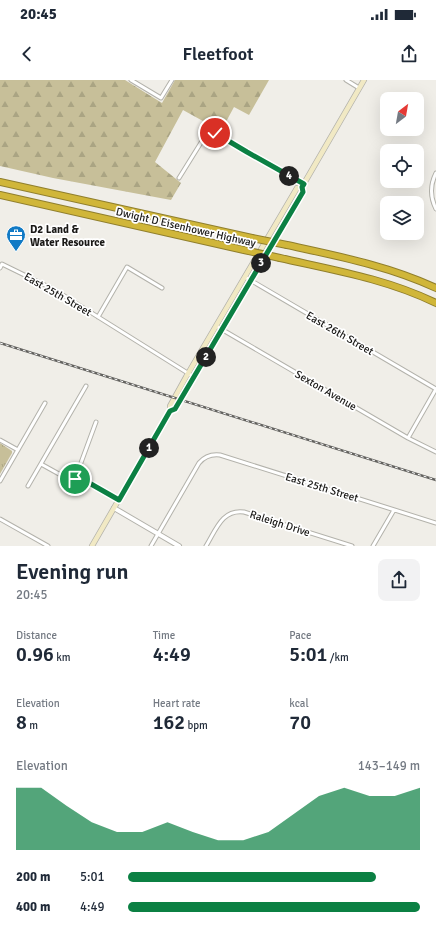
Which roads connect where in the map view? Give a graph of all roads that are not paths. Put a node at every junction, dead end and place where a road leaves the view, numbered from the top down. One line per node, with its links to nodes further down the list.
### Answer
1 (131, 80): 2 (street)
2 (172, 80)
3 (346, 80): 5 (street)
4 (364, 80): 5 (main road)
5 (359, 88): 9 (main road)
6 (436, 173): 11 (street)
7 (179, 178): 9 (street)
8 (0, 182): 16 (highway, Dwight D Eisenhower Highway, bridge)
9 (303, 185): 13 (main road); 14 (main road)
10 (0, 195): 17 (highway, Dwight D Eisenhower Highway, bridge)
11 (436, 209)
12 (0, 268): 18 (street, East 25th Street)
13 (245, 277): 14 (street, East 26th Street); 19 (main road)
14 (251, 280): 20 (main road); 24 (street, East 26th Street)
15 (162, 288): 18 (street)
16 (436, 288)
17 (436, 303)
18 (98, 317): 21 (street, East 25th Street)
19 (216, 326): 20 (street, Sexton Avenue); 21 (main road)
20 (222, 329): 22 (main road); 28 (street, Sexton Avenue)
21 (188, 373): 22 (street, East 25th Street); 26 (main road)
22 (194, 377): 26 (main road)
23 (86, 386): 32 (street)
24 (436, 389): 28 (street)
25 (46, 402): 30 (street)
26 (170, 411): 36 (main road)
27 (96, 422): 33 (street)
28 (408, 438): 31 (street, Sexton Avenue)
29 (0, 440): 30 (street)
30 (18, 450): 34 (street)
31 (436, 452)
32 (41, 464): 33 (street); 35 (street)
33 (75, 479): 36 (street)
34 (0, 481)
35 (28, 486)
36 (119, 500): 37 (main road)
37 (114, 508): 41 (street); 43 (main road)
38 (394, 510): 40 (street, East 25th Street); 41 (street, East 25th Street); 48 (street)
39 (0, 519): 42 (street)
40 (436, 523)
41 (158, 534): 44 (street); 45 (street)
42 (48, 546)
43 (92, 546)
44 (151, 546)
45 (179, 546)
46 (206, 546): 47 (street, Raleigh Drive)
47 (352, 546)
48 (373, 546)

